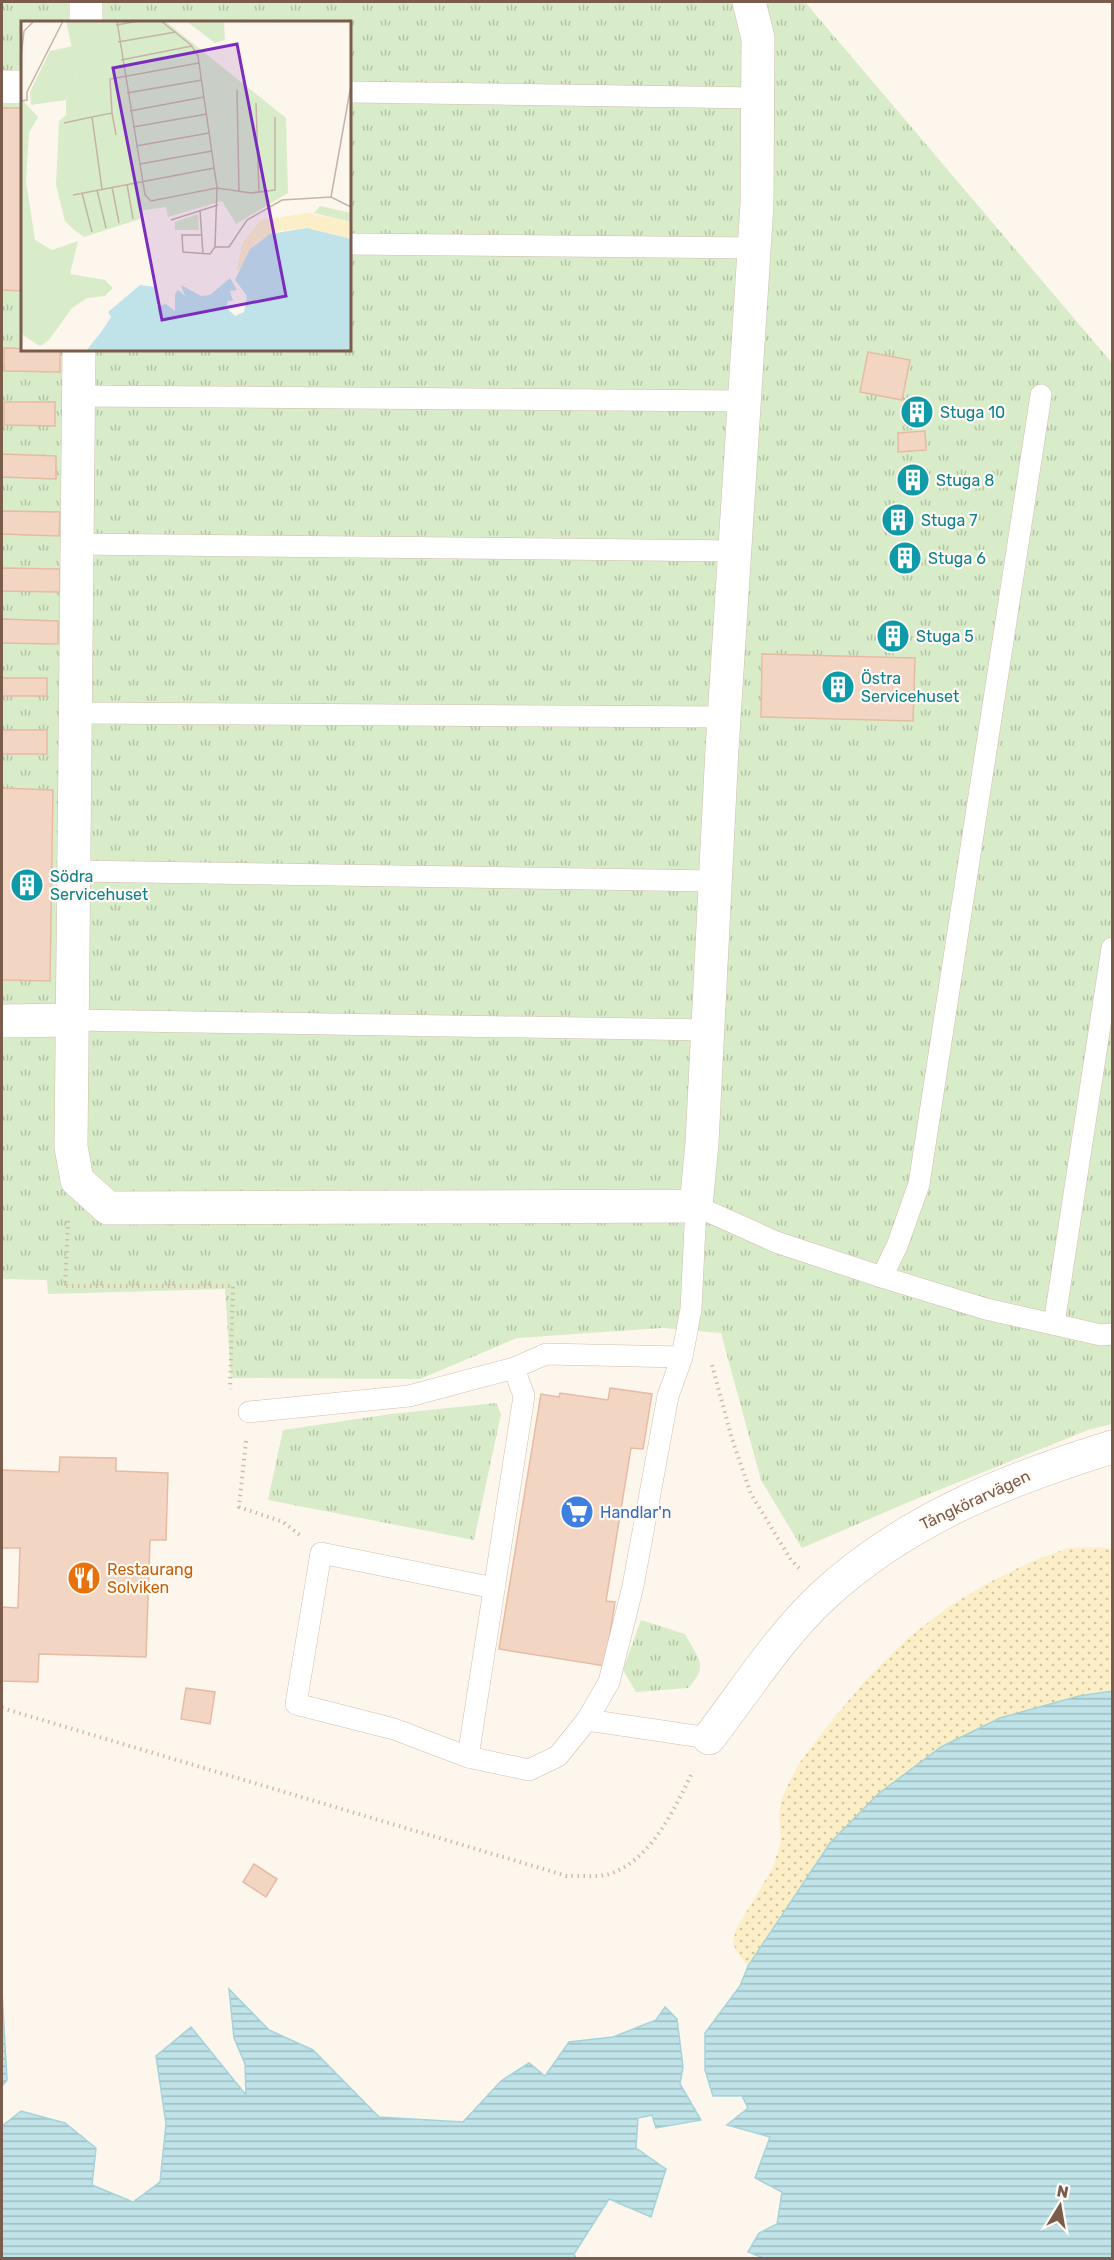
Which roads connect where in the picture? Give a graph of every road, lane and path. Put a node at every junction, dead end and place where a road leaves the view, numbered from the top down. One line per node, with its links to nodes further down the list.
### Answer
1 (86, 2): 3 (street)
2 (749, 2): 7 (street)
3 (86, 21)
4 (2, 87): 5 (street)
5 (21, 87)
6 (351, 92): 7 (lane)
7 (758, 98): 9 (street)
8 (351, 244): 9 (lane)
9 (754, 248): 13 (street)
10 (79, 351): 12 (street)
11 (1041, 394): 26 (lane)
12 (78, 396): 13 (lane); 14 (street)
13 (745, 401): 15 (street)
14 (76, 544): 15 (lane); 16 (street)
15 (735, 551): 17 (street)
16 (74, 713): 17 (lane); 18 (street)
17 (724, 717): 19 (street)
18 (73, 871): 19 (lane); 21 (street)
19 (716, 881): 23 (street)
20 (1113, 948): 27 (lane)
21 (72, 1020): 22 (street); 23 (lane); 24 (street)
22 (2, 1021)
23 (708, 1030): 24 (street)
24 (696, 1206): 26 (lane); 29 (lane)
25 (68, 1217): 31 (path)
26 (882, 1277): 27 (lane)
27 (1054, 1324): 28 (lane)
28 (1113, 1334)
29 (682, 1357): 30 (lane); 35 (path); 37 (lane)
30 (514, 1368): 31 (lane); 34 (lane)
31 (249, 1412): 33 (path)
32 (1113, 1447): 35 (street, Tångkörarvägen)
33 (321, 1553): 34 (lane); 39 (lane)
34 (494, 1588): 39 (lane)
35 (823, 1596): 38 (street, Tångkörarvägen)
36 (2, 1708): 38 (path)
37 (587, 1720): 38 (lane); 39 (lane)
38 (709, 1738)
39 (468, 1757)

